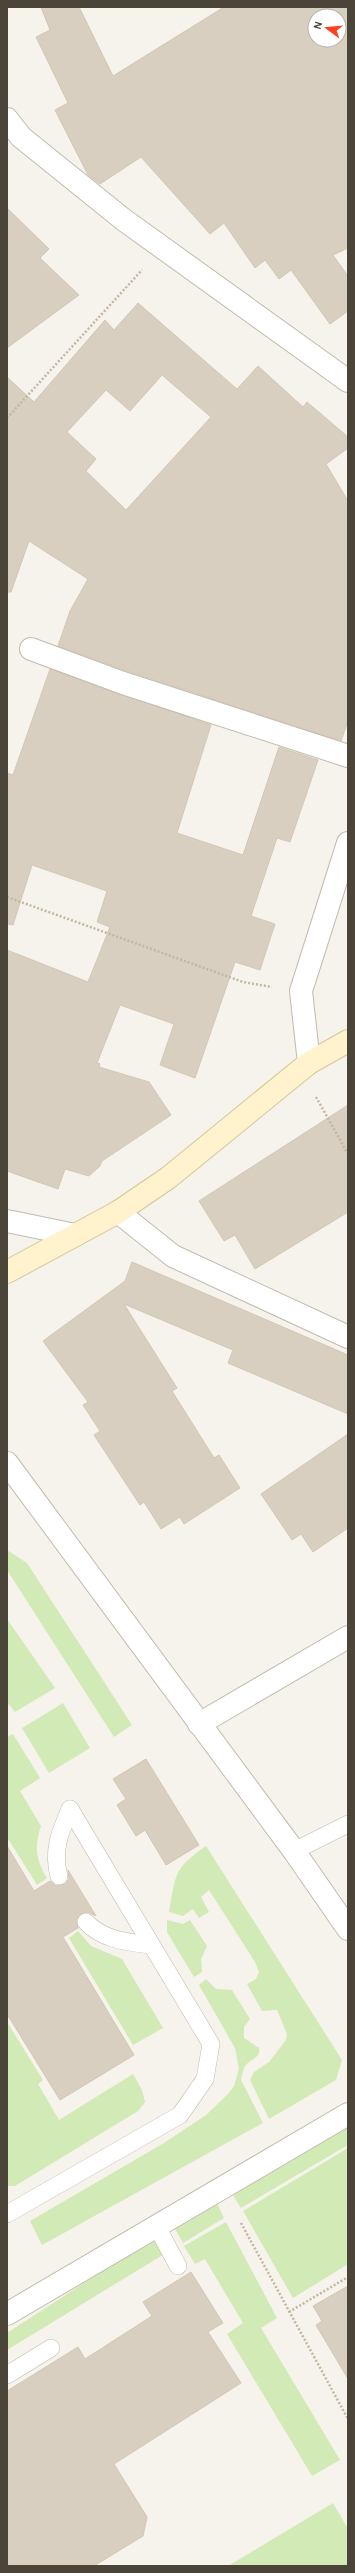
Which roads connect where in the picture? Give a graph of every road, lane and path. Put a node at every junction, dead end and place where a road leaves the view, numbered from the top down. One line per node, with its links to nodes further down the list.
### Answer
1 (7, 119): 2 (street)
2 (163, 248): 3 (street); 4 (path)
3 (348, 381)
4 (7, 418)
5 (31, 649): 6 (street)
6 (348, 756)
7 (348, 843): 9 (street)
8 (7, 897): 9 (path)
9 (300, 991): 11 (street)
10 (348, 1041): 11 (street)
11 (305, 1068): 12 (path); 13 (street)
12 (348, 1154)
13 (118, 1212): 15 (street); 17 (street)
14 (7, 1221): 15 (street)
15 (75, 1235): 16 (street)
16 (7, 1272)
17 (348, 1337)
18 (7, 1463): 20 (street)
19 (348, 1637): 20 (street)
20 (199, 1724): 22 (street)
21 (348, 1824): 22 (lane)
22 (294, 1851): 25 (street)
23 (59, 1876): 26 (lane)
24 (86, 1922): 26 (lane)
25 (348, 1929)
26 (150, 1945): 28 (lane)
27 (348, 2114): 30 (street)
28 (7, 2214)
29 (241, 2223): 34 (path)
30 (156, 2225): 31 (lane); 33 (street)
31 (178, 2266)
32 (348, 2277): 34 (path)
33 (8, 2309)
34 (290, 2312): 37 (path)
35 (51, 2348): 36 (lane)
36 (7, 2375)
37 (348, 2419)

